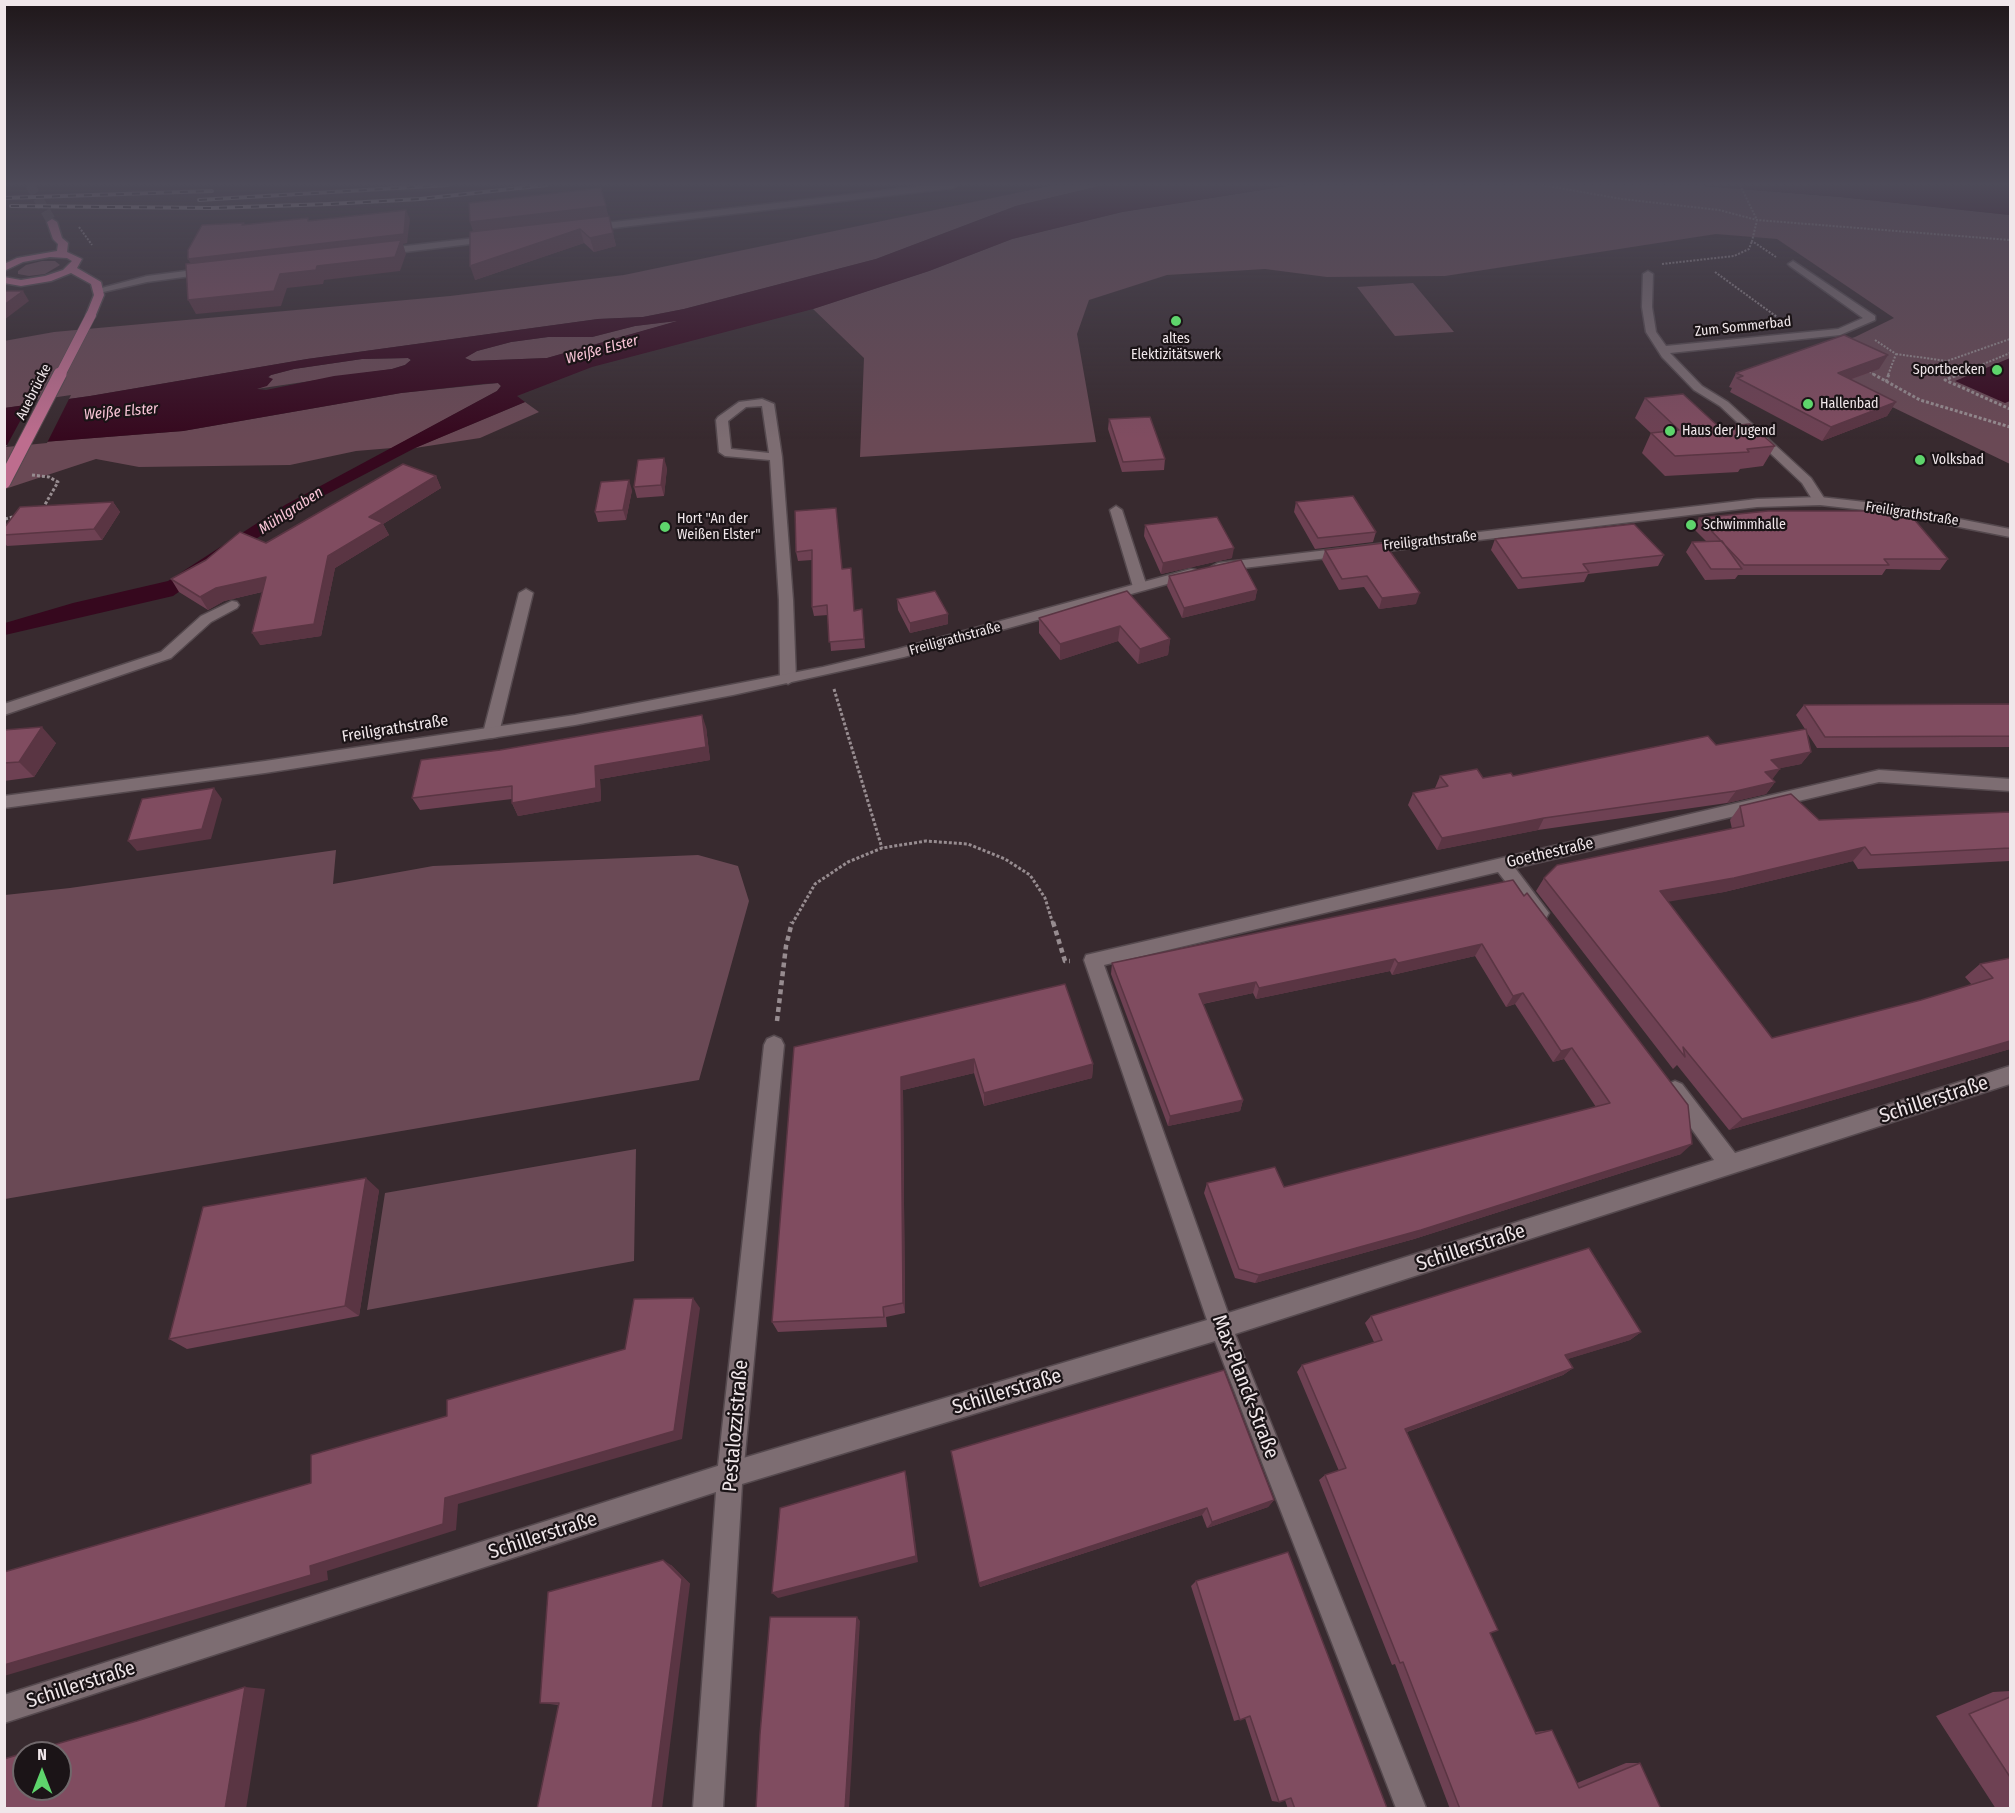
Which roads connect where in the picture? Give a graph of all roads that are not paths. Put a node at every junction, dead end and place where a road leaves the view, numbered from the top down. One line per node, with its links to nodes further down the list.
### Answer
1 (70, 270): 6 (main road)
2 (72, 270): 8 (main road)
3 (218, 270): 8 (street)
4 (1801, 270): 9 (street, Zum Sommerbad)
5 (1648, 274): 9 (street)
6 (47, 279): 7 (main road); 8 (main road)
7 (4, 280)
8 (99, 290): 11 (main road, Auebrücke, bridge)
9 (1664, 350): 12 (street)
10 (776, 457): 10 (street); 18 (street)
11 (4, 482)
12 (1820, 501): 14 (street, Freiligrathstraße); 15 (street, Freiligrathstraße)
13 (1116, 510): 15 (street)
14 (2010, 533)
15 (1140, 586): 18 (street, Freiligrathstraße)
16 (526, 593): 20 (street)
17 (232, 605): 19 (street)
18 (788, 679): 20 (street, Freiligrathstraße)
19 (4, 710)
20 (491, 733): 22 (street, Freiligrathstraße)
21 (2010, 785): 23 (street, Goethestraße)
22 (4, 802)
23 (1503, 864): 24 (street); 25 (street, Goethestraße)
24 (1553, 930)
25 (1093, 960): 30 (street, Max-Planck-Straße)
26 (774, 1045): 31 (street, Pestalozzistraße)
27 (1660, 1071): 29 (street)
28 (2010, 1075): 29 (street, Schillerstraße)
29 (1731, 1165): 30 (street, Schillerstraße)
30 (1221, 1327): 31 (street, Schillerstraße); 34 (street, Max-Planck-Straße)
31 (730, 1475): 32 (street, Schillerstraße); 33 (street, Pestalozzistraße)
32 (4, 1709)
33 (708, 1809)
34 (1411, 1809)

